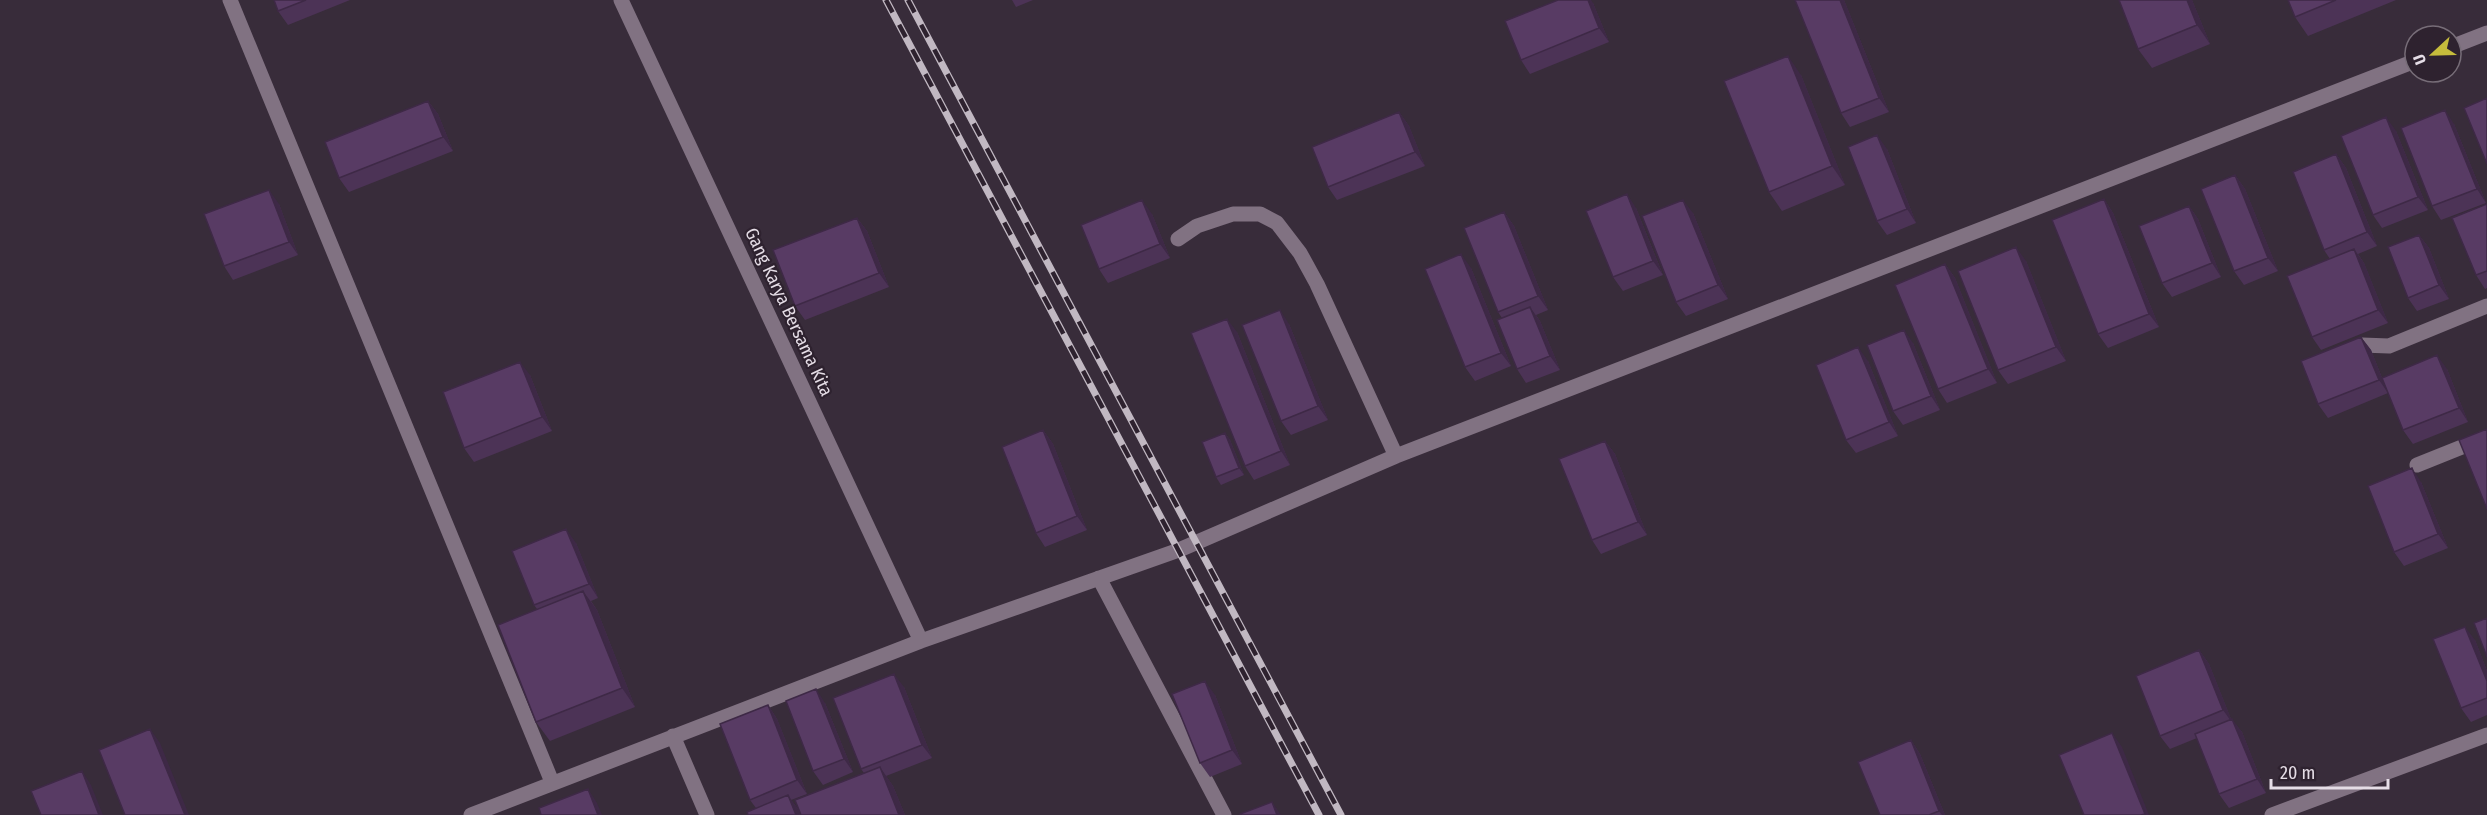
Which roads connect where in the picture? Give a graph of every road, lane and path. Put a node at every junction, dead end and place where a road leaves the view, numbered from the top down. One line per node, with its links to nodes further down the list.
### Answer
1 (230, 0): 16 (street)
2 (621, 0): 13 (street, Gang Karya Bersama Kita)
3 (2487, 33): 4 (street)
4 (2463, 42)
5 (2403, 66): 10 (street)
6 (1178, 239): 10 (street)
7 (2487, 306): 8 (street)
8 (2333, 358)
9 (2487, 437): 11 (street)
10 (1396, 456): 12 (street)
11 (2417, 465)
12 (1099, 578): 13 (street); 19 (street)
13 (921, 641): 15 (street)
14 (2487, 735): 20 (street)
15 (673, 736): 16 (street); 18 (street)
16 (552, 782): 17 (street)
17 (471, 815)
18 (707, 815)
19 (1224, 815)
20 (2272, 815)

